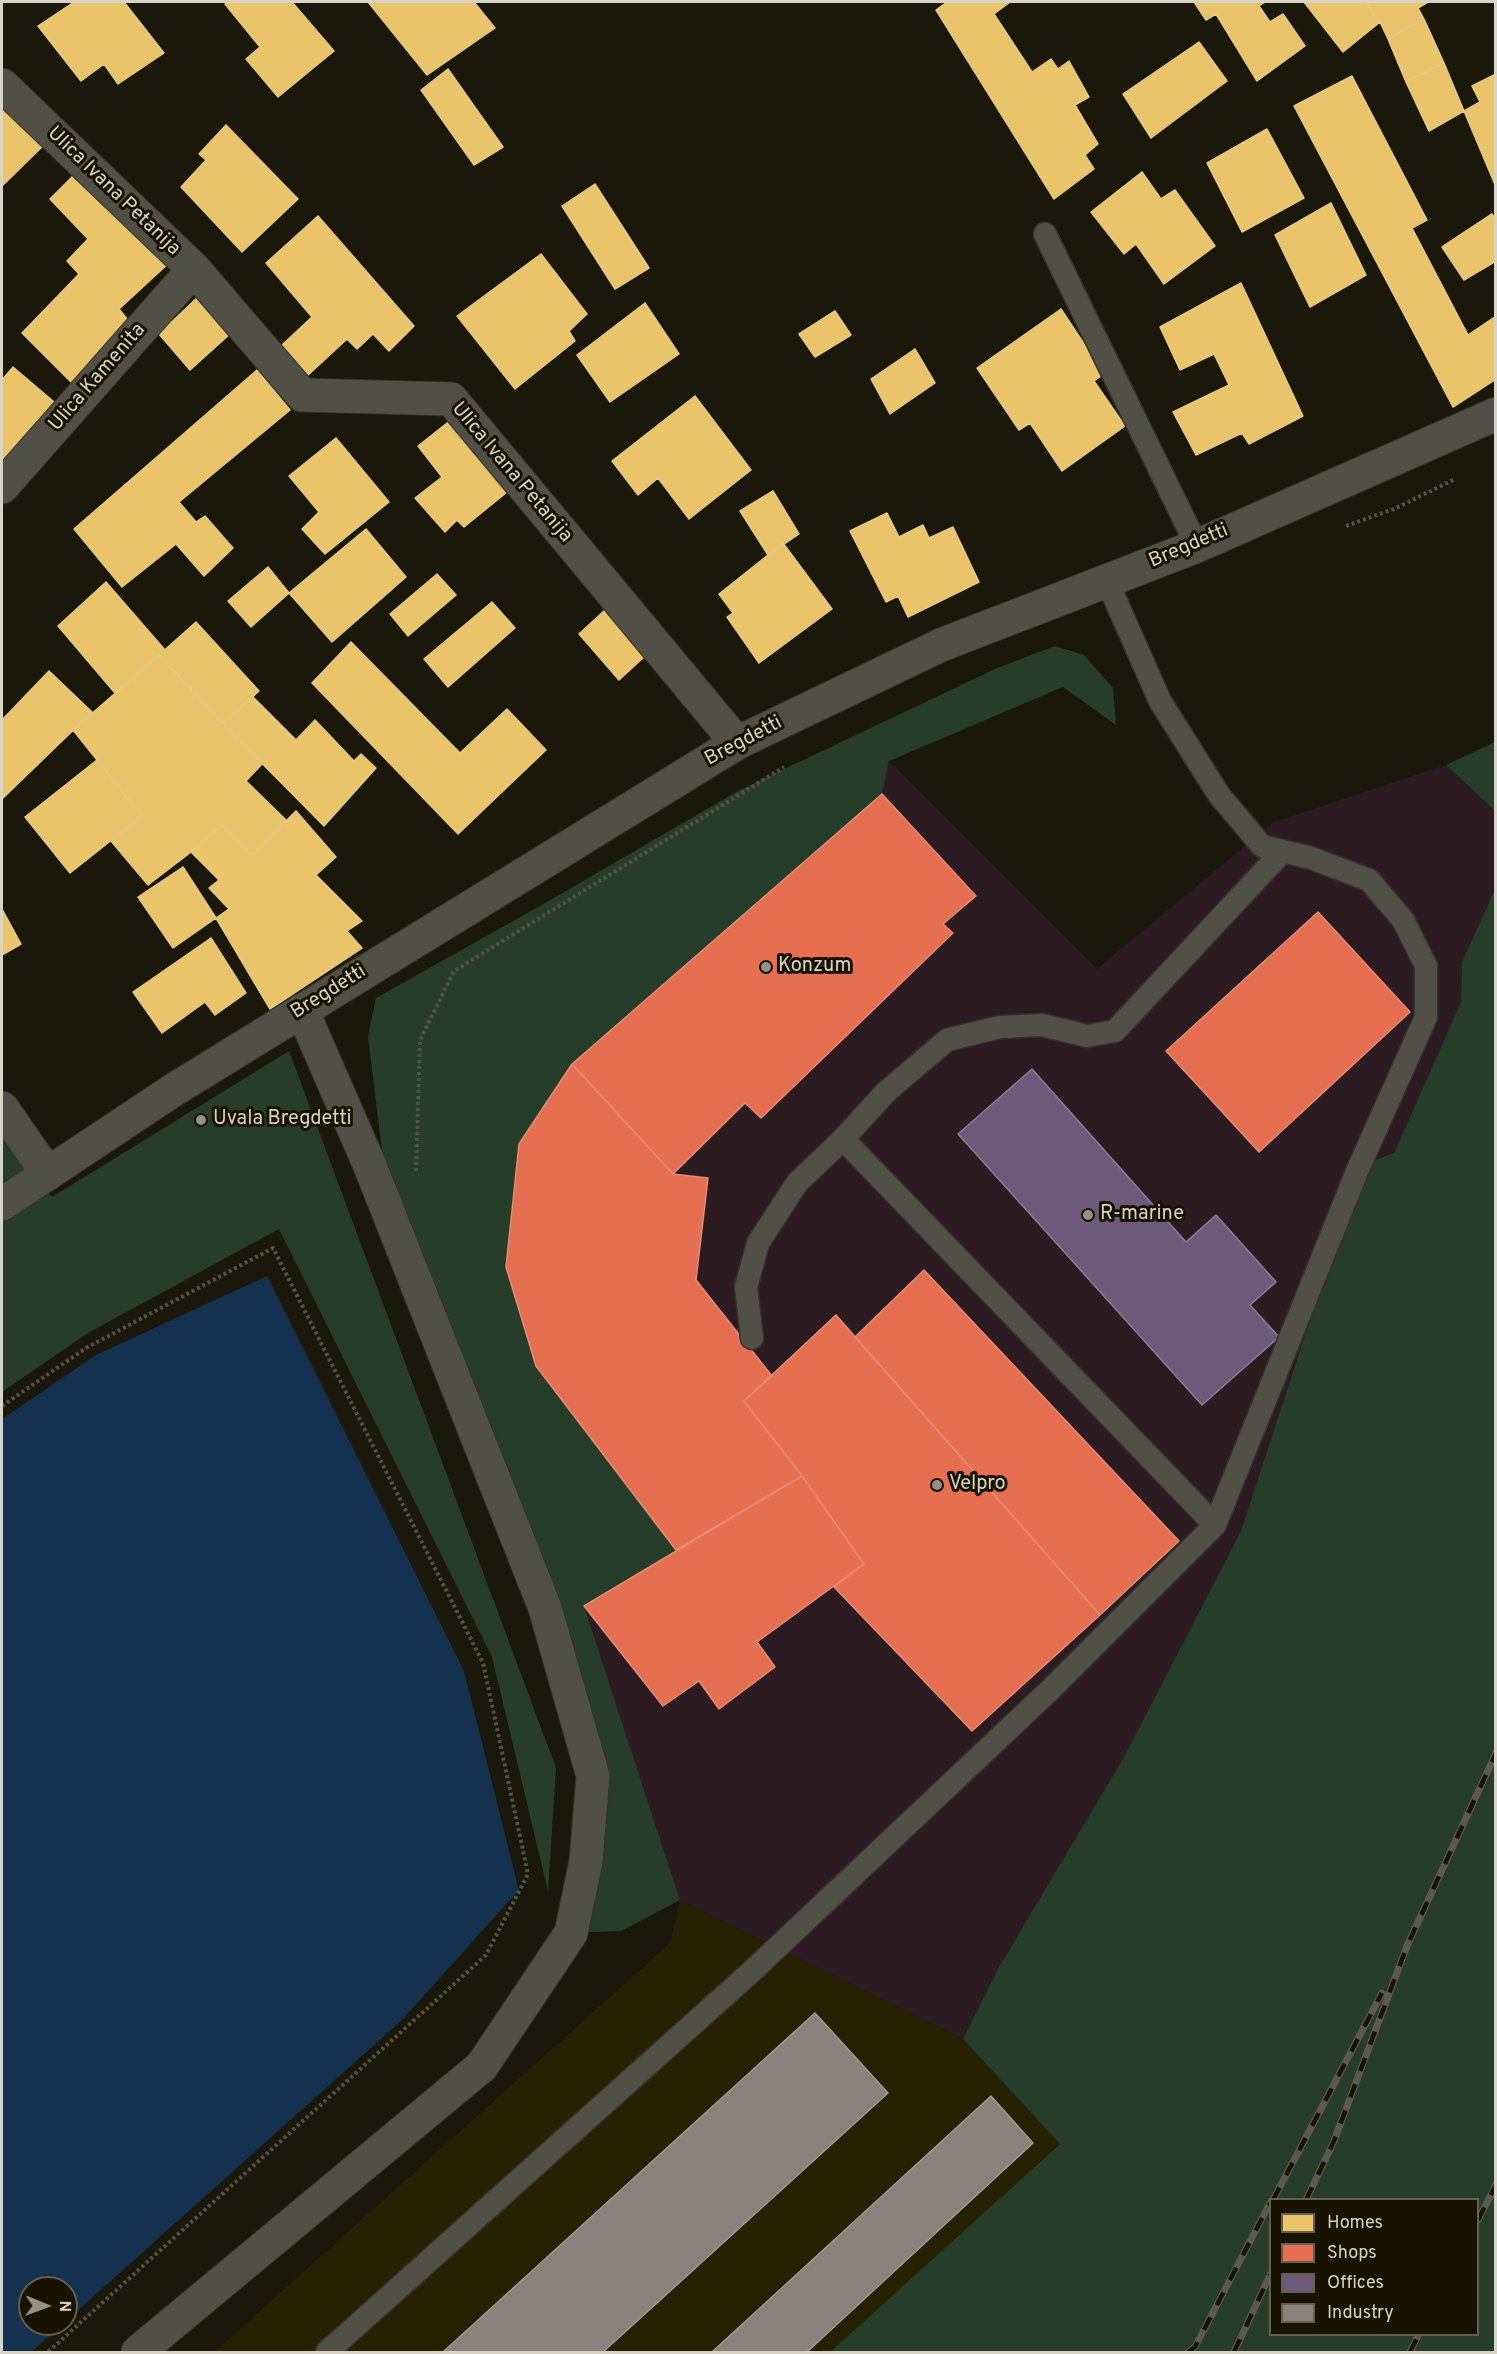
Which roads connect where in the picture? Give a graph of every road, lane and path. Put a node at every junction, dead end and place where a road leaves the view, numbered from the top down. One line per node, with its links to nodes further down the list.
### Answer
1 (2, 85): 3 (street, Ulica Ivana Petanija)
2 (1045, 234): 8 (lane)
3 (194, 269): 6 (street, Ulica Kamenita); 10 (street, Ulica Ivana Petanija)
4 (1496, 414): 8 (street, Bregdetti)
5 (1465, 473): 7 (path)
6 (2, 487)
7 (1340, 529)
8 (1197, 546): 9 (street, Bregdetti)
9 (1107, 581): 10 (street, Bregdetti); 12 (lane)
10 (737, 743): 13 (street, Bregdetti)
11 (790, 764): 17 (path)
12 (1283, 851): 15 (lane); 21 (lane)
13 (302, 1010): 16 (street, Bregdetti); 23 (street)
14 (2, 1108): 16 (street)
15 (843, 1139): 19 (lane); 21 (lane)
16 (47, 1173): 18 (street, Bregdetti)
17 (415, 1180)
18 (2, 1204)
19 (752, 1338)
20 (2, 1406): 22 (path)
21 (1215, 1525): 24 (lane)
22 (48, 2352)
23 (138, 2352)
24 (327, 2352)

